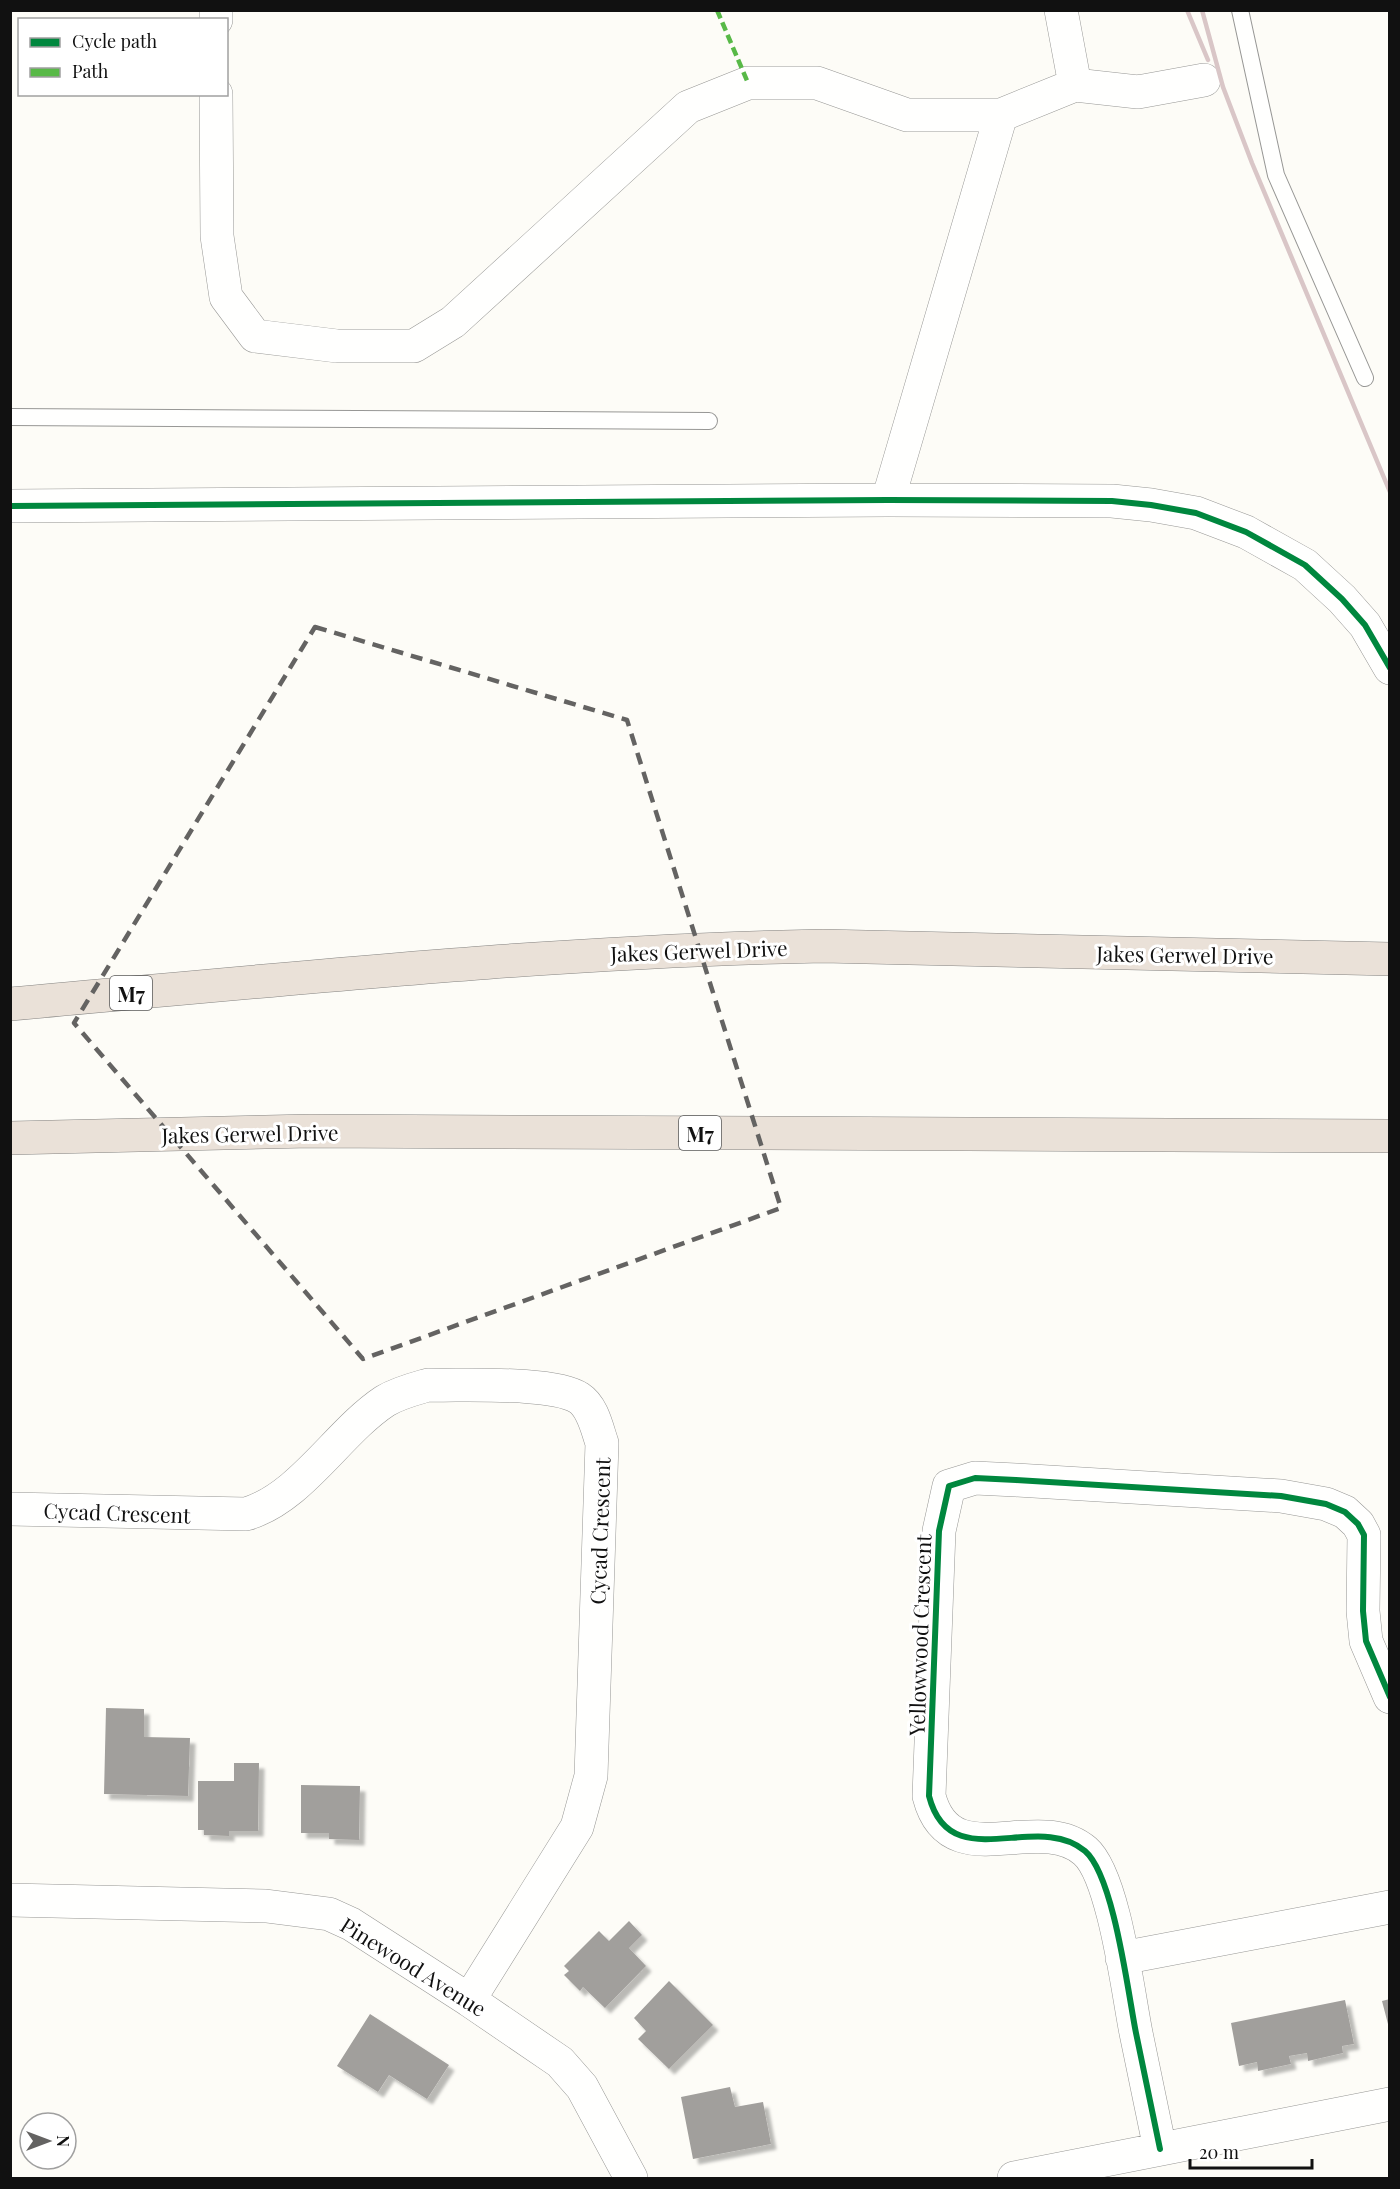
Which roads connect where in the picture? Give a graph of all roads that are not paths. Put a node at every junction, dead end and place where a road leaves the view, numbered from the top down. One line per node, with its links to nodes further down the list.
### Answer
1 (1061, 10): 4 (street)
2 (1240, 10): 7 (lane)
3 (1204, 80): 4 (street)
4 (1076, 85): 6 (street)
5 (216, 96): 6 (street)
6 (1001, 115): 10 (street)
7 (1365, 378)
8 (10, 417): 9 (lane)
9 (710, 421)
10 (888, 500): 11 (street); 12 (street)
11 (10, 506)
12 (1389, 669)
13 (1389, 959): 14 (highway, Jakes Gerwel Drive / M7)
14 (10, 1004)
15 (1389, 1136): 16 (highway, Jakes Gerwel Drive / M7)
16 (10, 1138)
17 (10, 1509): 23 (street, Cycad Crescent)
18 (1389, 1696): 22 (street, Yellowwood Crescent)
19 (11, 1899): 21 (street); 23 (street, Pinewood Avenue)
20 (1389, 1907): 22 (street)
21 (10, 1910)
22 (1122, 1958): 25 (street, Yellowwood Crescent)
23 (469, 2000): 26 (street, Pinewood Avenue)
24 (1389, 2104): 25 (street)
25 (1160, 2149): 27 (street)
26 (631, 2178)
27 (1014, 2178)

